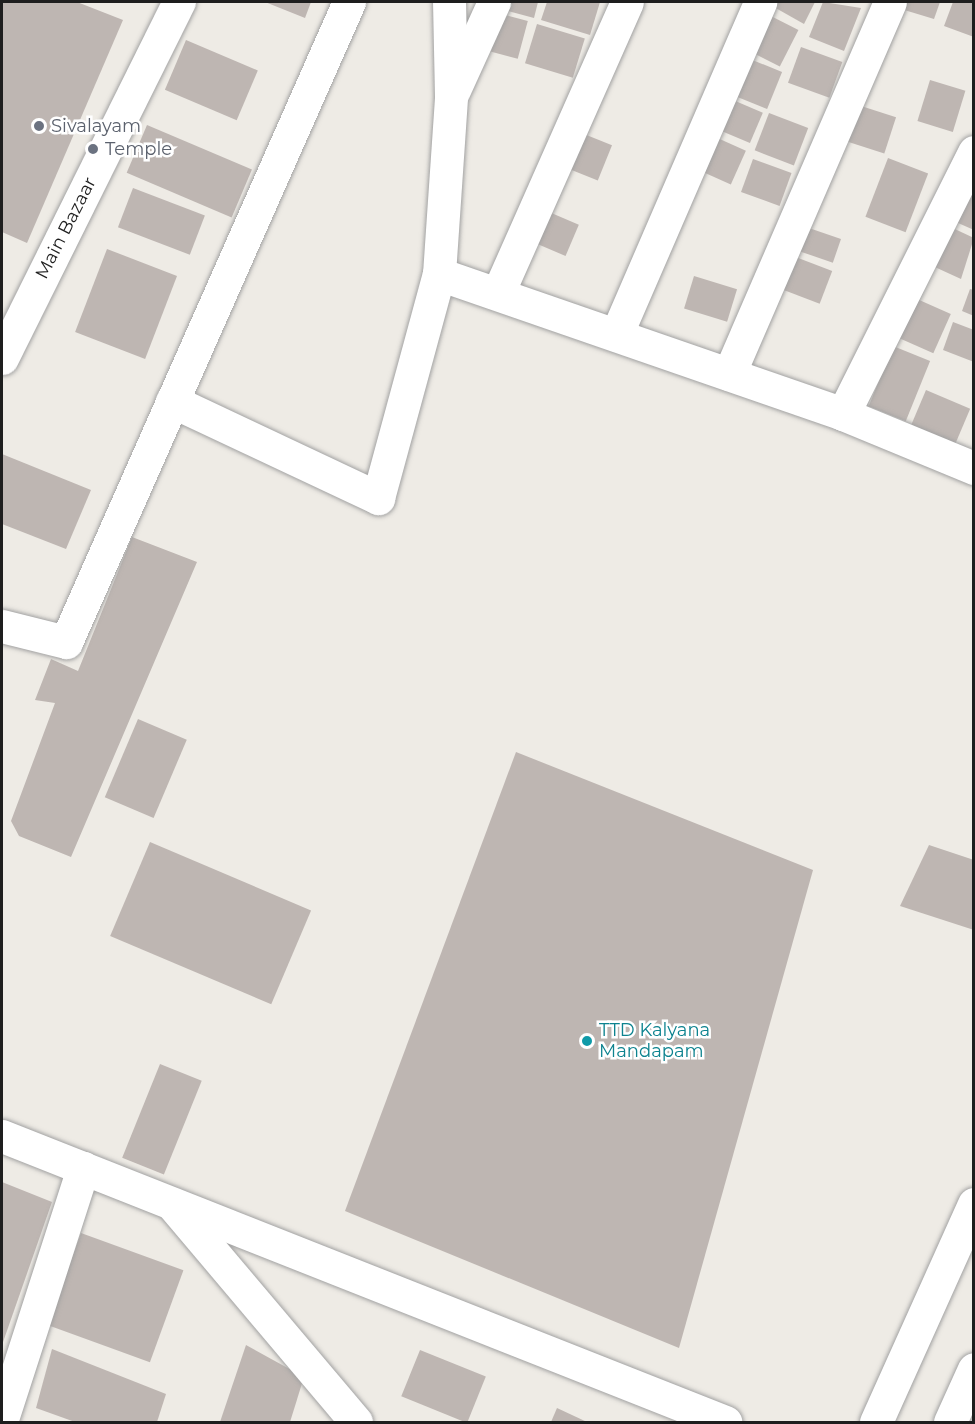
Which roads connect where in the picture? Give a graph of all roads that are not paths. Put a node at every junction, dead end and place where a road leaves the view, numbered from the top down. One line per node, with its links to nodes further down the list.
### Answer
1 (179, 2): 13 (street, Main Bazaar)
2 (349, 2): 15 (street)
3 (449, 2): 8 (street)
4 (494, 2): 8 (street)
5 (627, 2): 11 (street)
6 (760, 2): 12 (street)
7 (890, 2): 14 (street)
8 (451, 96): 10 (street)
9 (974, 152): 16 (street)
10 (439, 274): 11 (street); 15 (street)
11 (498, 292): 12 (street)
12 (617, 333): 14 (street)
13 (2, 358)
14 (729, 374): 16 (street)
15 (172, 401): 18 (street)
16 (843, 414): 17 (street)
17 (970, 458)
18 (2, 626)
19 (2, 1136): 20 (street)
20 (83, 1168): 21 (street); 24 (street)
21 (172, 1204): 25 (street); 26 (street)
22 (974, 1204): 27 (street)
23 (974, 1368): 28 (street)
24 (2, 1419)
25 (356, 1422)
26 (725, 1422)
27 (876, 1422)
28 (950, 1422)

